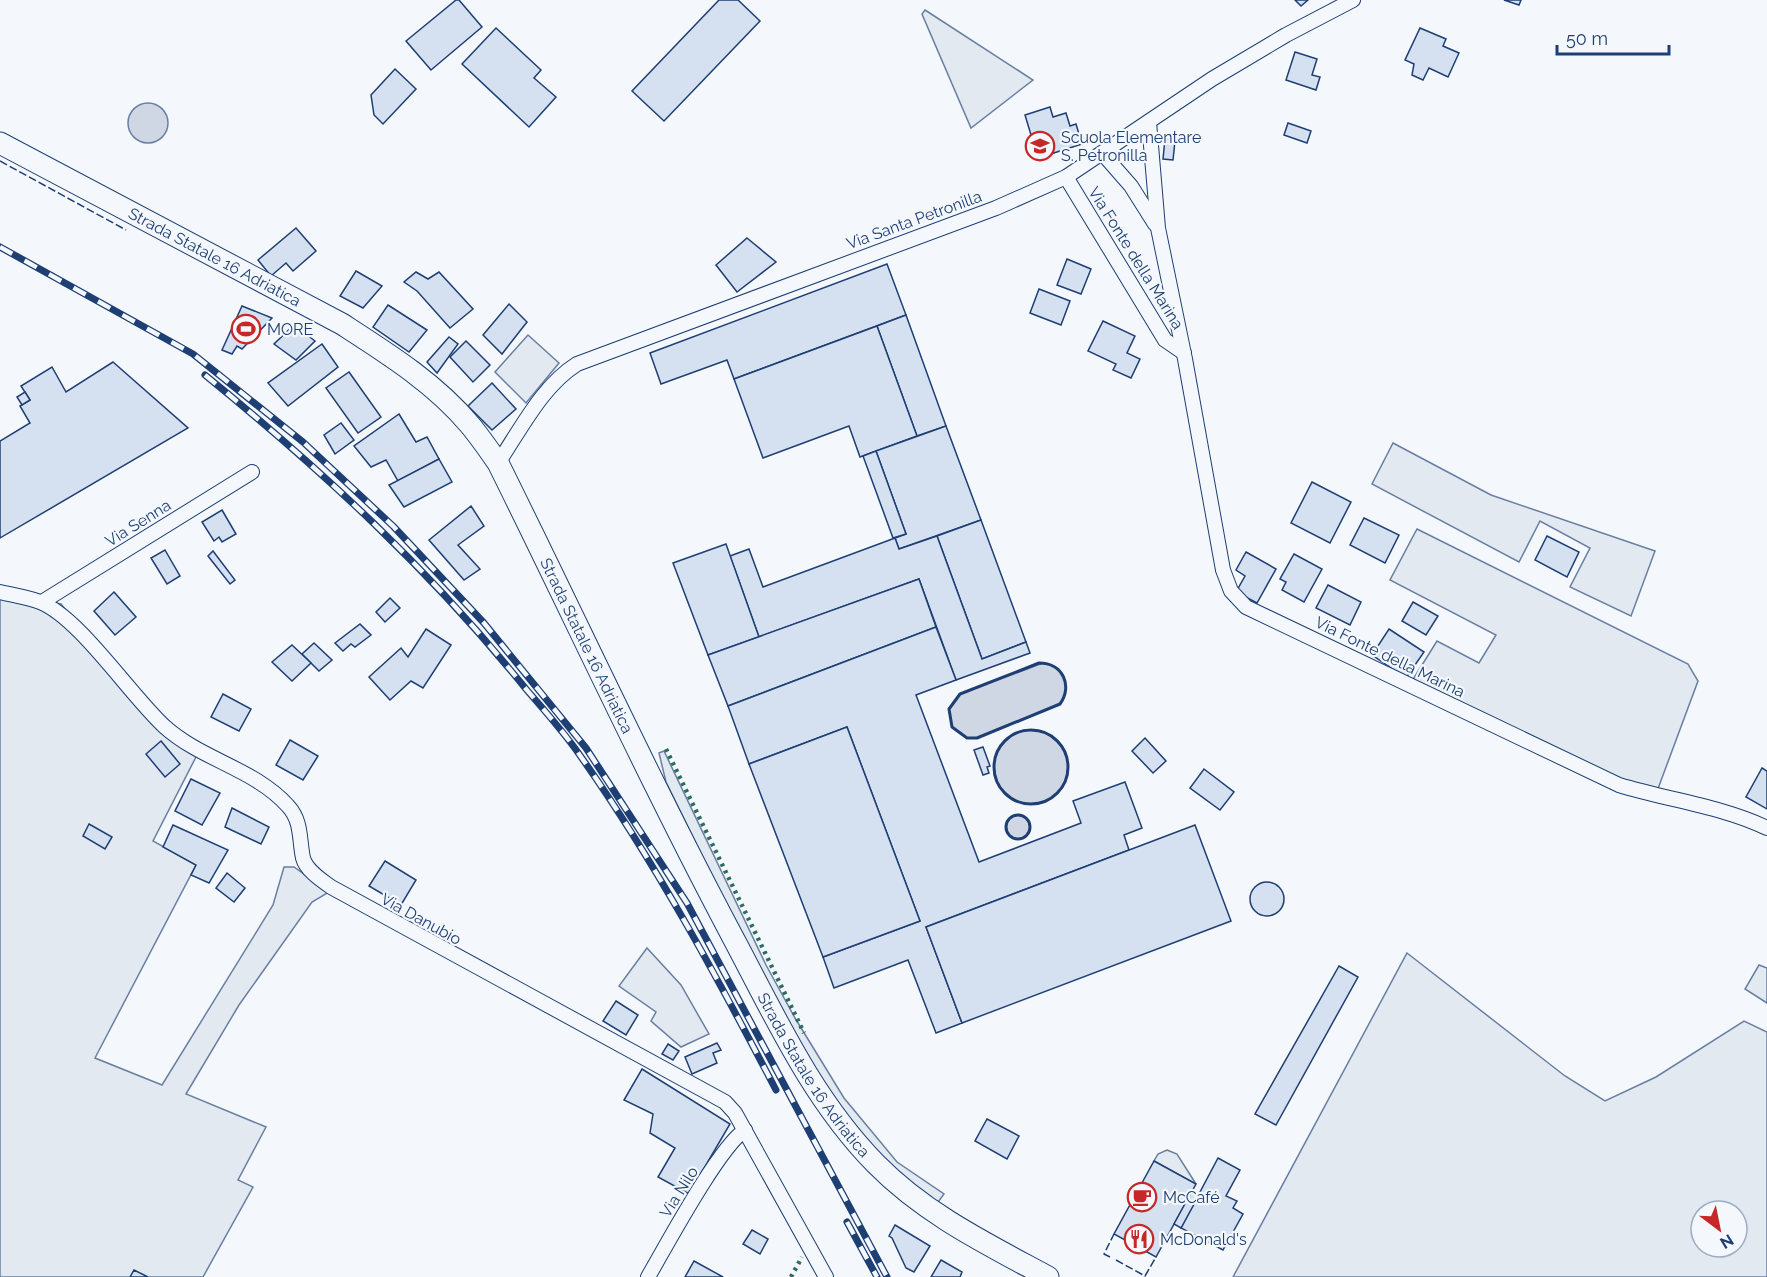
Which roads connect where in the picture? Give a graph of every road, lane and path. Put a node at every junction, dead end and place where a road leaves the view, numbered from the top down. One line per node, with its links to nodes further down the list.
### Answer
1 (1353, 0): 2 (street, Via Santa Petronilla)
2 (1149, 122): 4 (street, Via Santa Petronilla); 6 (street, Via Fonte della Marina)
3 (0, 143): 8 (main road, Strada Statale 16 Adriatica)
4 (1102, 154): 5 (street, Via Santa Petronilla); 6 (street, Via Fonte della Marina)
5 (1066, 177): 7 (street, Via Fonte della Marina); 8 (street, Via Santa Petronilla)
6 (1158, 228): 7 (street, Via Fonte della Marina)
7 (1184, 353): 12 (street, Via Fonte della Marina)
8 (498, 463): 16 (main road, Strada Statale 16 Adriatica)
9 (252, 472): 11 (street, Via Senna)
10 (0, 592): 11 (street, Via Danubio)
11 (42, 603): 13 (street, Via Danubio)
12 (1767, 828)
13 (745, 1130): 14 (street, Via Nilo); 15 (street, Via Danubio)
14 (648, 1277)
15 (826, 1277)
16 (1048, 1277)

